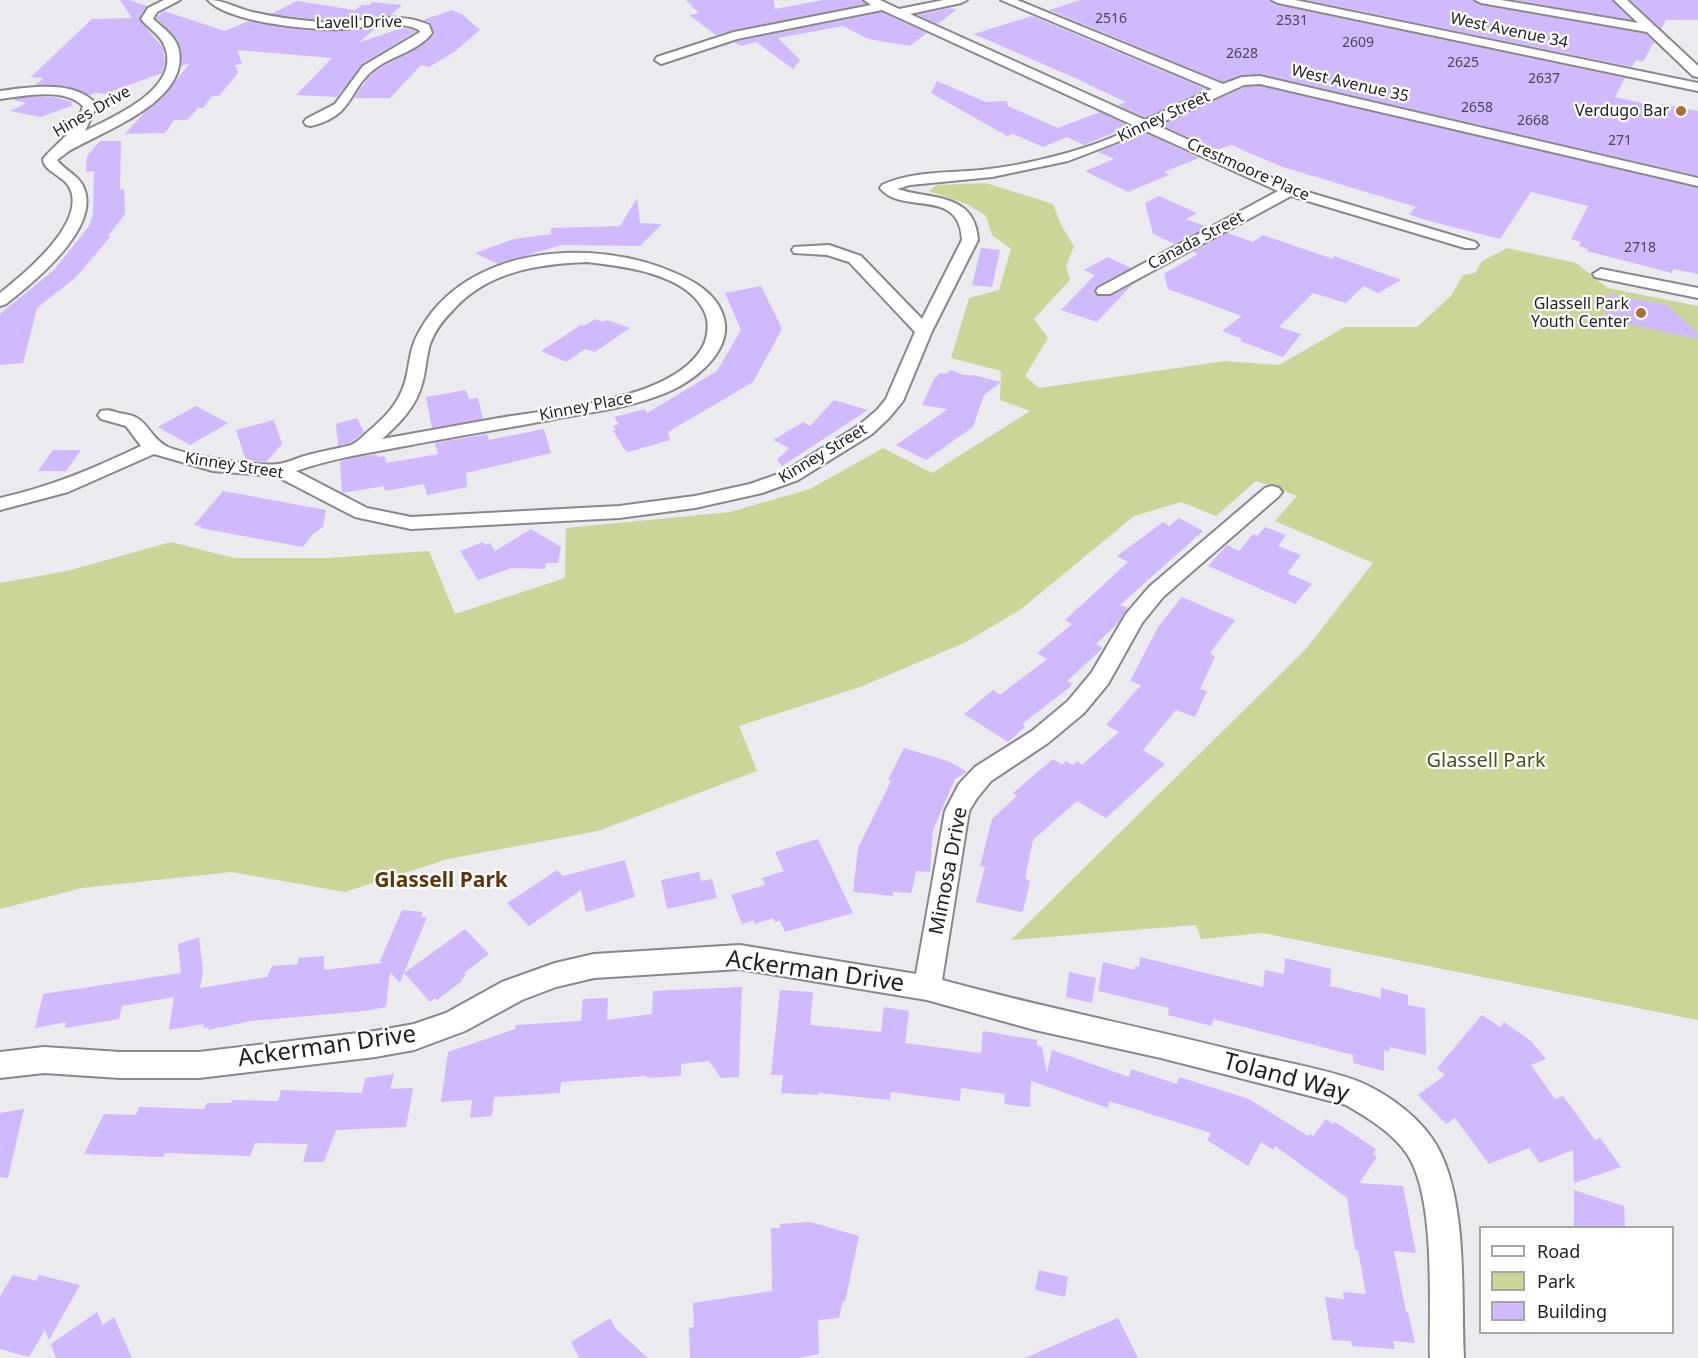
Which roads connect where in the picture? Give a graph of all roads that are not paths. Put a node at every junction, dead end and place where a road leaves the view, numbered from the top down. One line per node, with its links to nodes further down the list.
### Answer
1 (174, 0): 18 (street, Hines Drive)
2 (214, 0): 16 (street, Lavell Drive)
3 (962, 0): 9 (street)
4 (1007, 0): 14 (street)
5 (1278, 0): 13 (street, West Avenue 34)
6 (1481, 0): 10 (street)
7 (1620, 0): 10 (street)
8 (876, 3): 9 (street, Crestmoore Place); 11 (street)
9 (897, 13): 17 (street, Crestmoore Place)
10 (1651, 29): 12 (street)
11 (661, 60)
12 (1698, 73)
13 (1698, 87)
14 (1223, 89): 17 (street, Kinney Street); 19 (street, West Avenue 35)
15 (0, 95): 18 (street)
16 (311, 122)
17 (1146, 124): 20 (street, Crestmoore Place); 27 (street, Kinney Street)
18 (54, 154): 26 (street, Hines Drive)
19 (1698, 182)
20 (1289, 191): 21 (street, Crestmoore Place); 24 (street, Canada Street)
21 (1470, 245)
22 (800, 250): 27 (street)
23 (1601, 274): 25 (street)
24 (1104, 291)
25 (1698, 293)
26 (0, 301)
27 (924, 331): 31 (street, Kinney Street)
28 (107, 415): 29 (street)
29 (154, 447): 31 (street, Kinney Street); 33 (street)
30 (360, 448): 30 (street, Kinney Place); 31 (street, Kinney Place)
31 (280, 470)
32 (1272, 492): 34 (street, Mimosa Drive)
33 (0, 504)
34 (927, 988): 35 (street, Ackerman Drive); 36 (street, Toland Way)
35 (0, 1065)
36 (1448, 1358)

